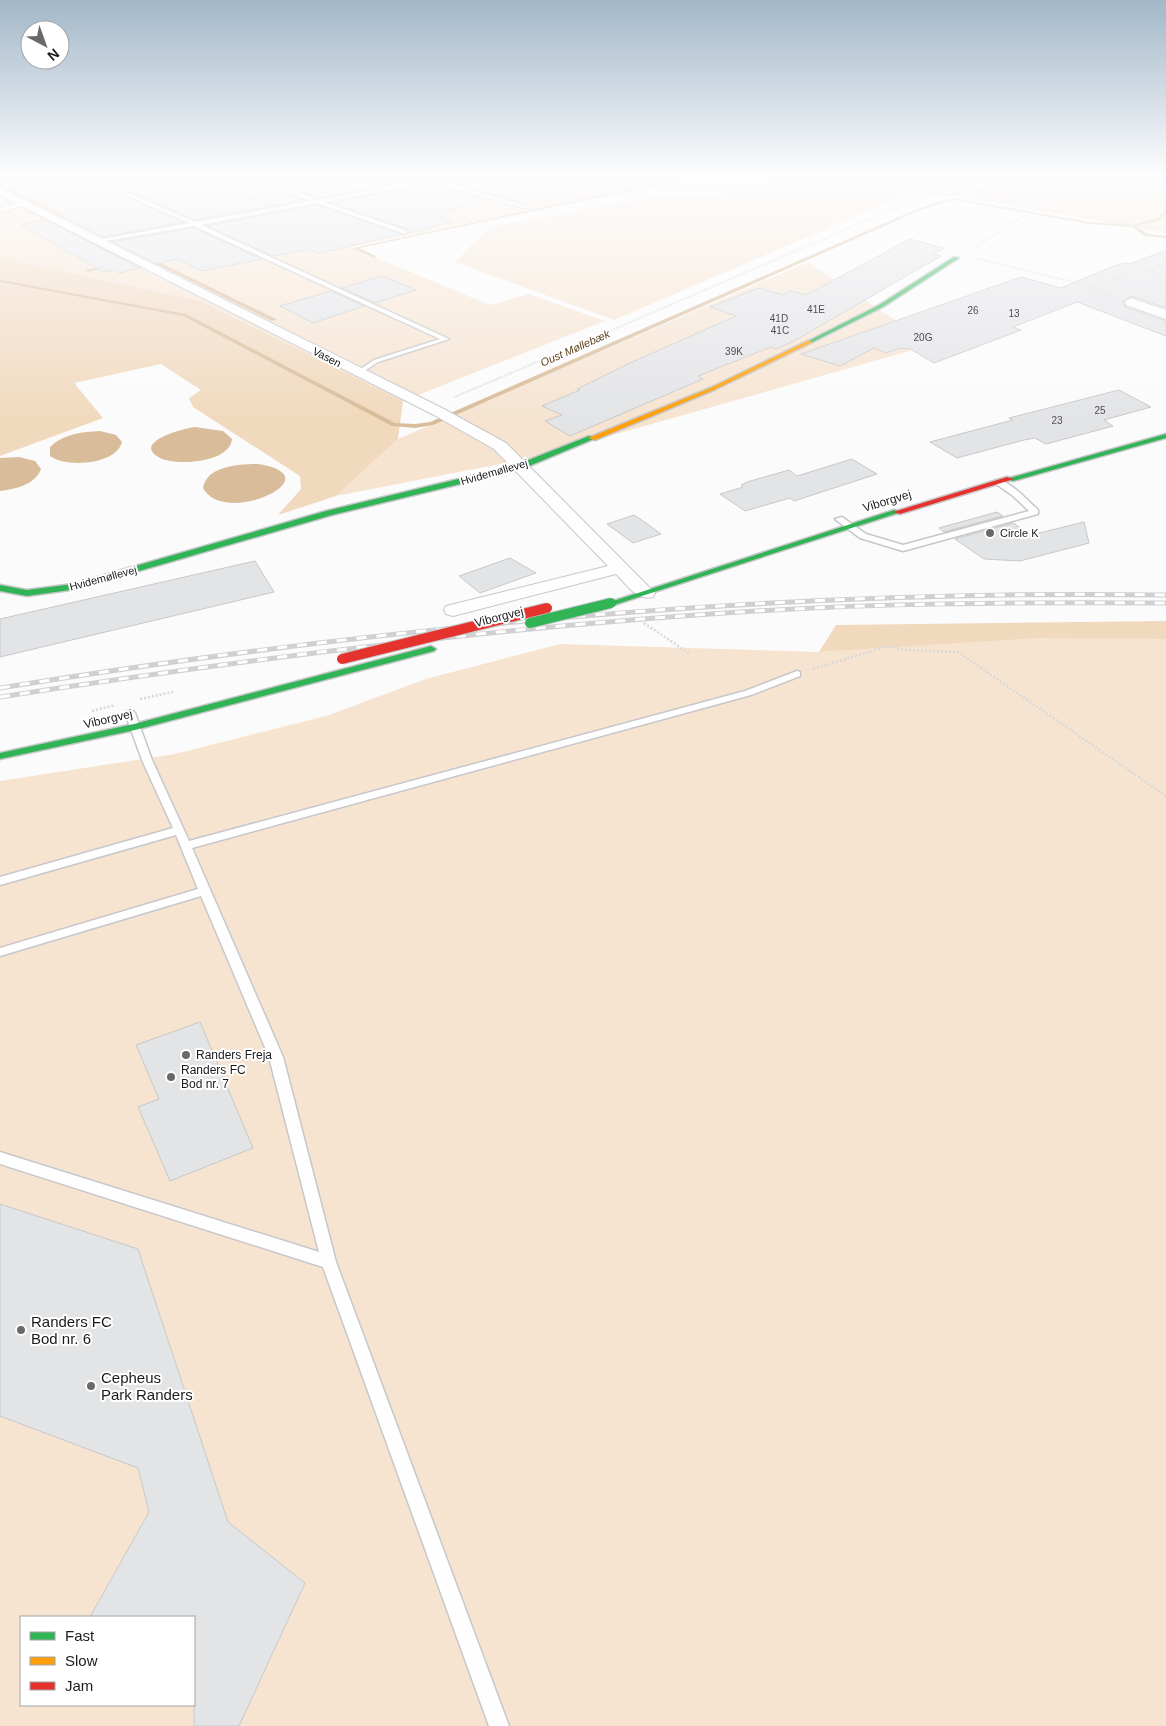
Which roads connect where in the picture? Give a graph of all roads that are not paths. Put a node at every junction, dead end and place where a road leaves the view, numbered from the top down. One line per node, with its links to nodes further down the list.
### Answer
1 (132, 257): 8 (street, Vasen)
2 (266, 257): 8 (lane)
3 (960, 257): 10 (street, Hvidemøllevej)
4 (1131, 302): 6 (street)
5 (1166, 303): 6 (street)
6 (1144, 307): 7 (street)
7 (1166, 315)
8 (358, 373): 10 (street, Vasen)
9 (1166, 436): 11 (street, Viborgvej)
10 (519, 467): 14 (street, Vasen); 15 (street, Hvidemøllevej)
11 (999, 482): 12 (street, Viborgvej); 13 (street, Viborgvej); 13 (lane)
12 (839, 519): 13 (lane); 16 (street, Viborgvej)
13 (850, 527): 16 (street, Viborgvej)
14 (620, 568): 16 (street, Vasen); 17 (street)
15 (0, 588)
16 (642, 589): 18 (street, Viborgvej, bridge); 21 (street, Viborgvej, bridge)
17 (453, 610)
18 (337, 660)
19 (797, 674): 24 (lane)
20 (130, 713): 21 (lane)
21 (135, 727): 22 (street, Viborgvej); 23 (lane)
22 (0, 756)
23 (179, 830): 24 (lane); 25 (lane)
24 (186, 846): 26 (lane)
25 (0, 881)
26 (205, 891): 27 (lane); 29 (lane)
27 (0, 952)
28 (0, 1158): 29 (lane)
29 (329, 1262): 30 (lane)
30 (499, 1726)

